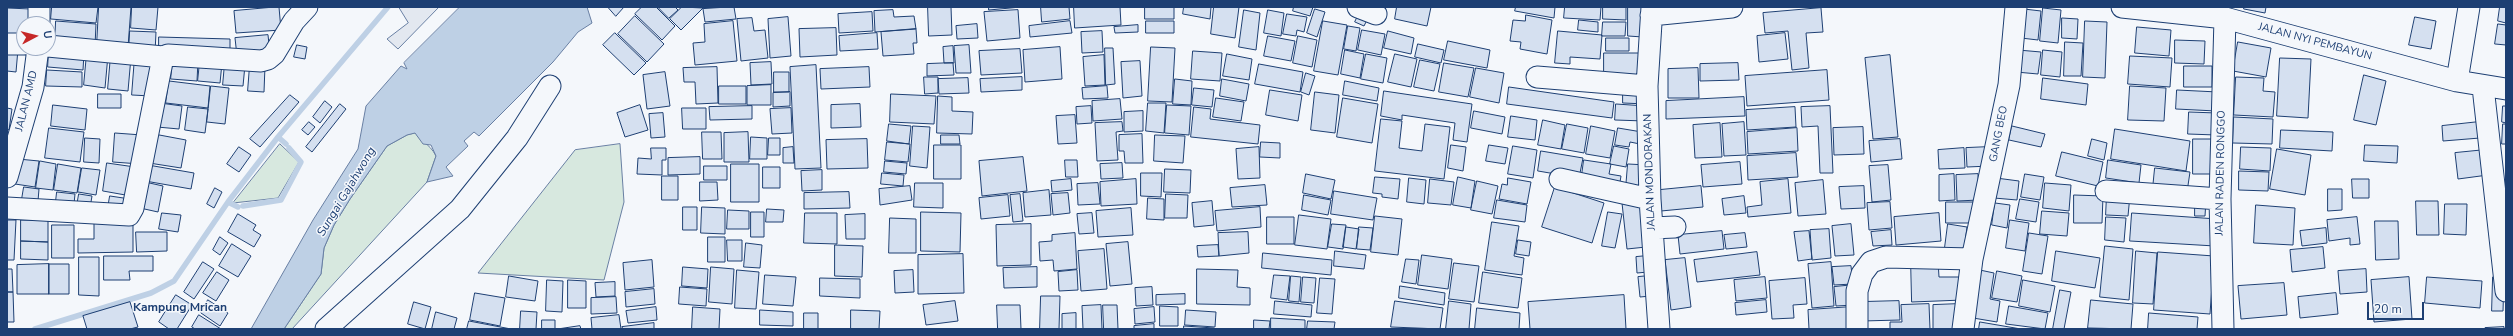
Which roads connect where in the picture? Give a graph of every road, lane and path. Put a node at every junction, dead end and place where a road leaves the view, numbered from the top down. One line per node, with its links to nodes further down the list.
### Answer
1 (307, 7): 10 (street)
2 (1732, 7): 6 (street)
3 (2016, 7): 25 (street, GANG BEO)
4 (2122, 7): 7 (street, JALAN NYI PEMBAYUN)
5 (2469, 7): 12 (street)
6 (1652, 11): 14 (street, JALAN MONDORAKAN)
7 (2225, 18): 12 (street, JALAN NYI PEMBAYUN); 21 (street, JALAN RADEN RONGGO)
8 (56, 47): 10 (street)
9 (37, 56): 17 (street, JALAN AMD)
10 (163, 57): 22 (street)
11 (1537, 77): 14 (street)
12 (2457, 81): 15 (street, JALAN NYI PEMBAYUN)
13 (550, 86): 27 (street)
14 (1647, 86): 20 (street, JALAN MONDORAKAN)
15 (2483, 87): 16 (street, JALAN NYI PEMBAYUN); 26 (street)
16 (2506, 89)
17 (7, 177)
18 (1560, 179): 20 (street)
19 (2106, 191): 21 (street)
20 (1650, 199): 24 (street, JALAN MONDORAKAN)
21 (2220, 199): 31 (street, JALAN RADEN RONGGO)
22 (7, 208)
23 (1675, 227): 24 (street)
24 (1652, 228): 28 (street, JALAN MONDORAKAN)
25 (1972, 259): 29 (street); 30 (street, GANG BEO)
26 (2506, 291)
27 (326, 329)
28 (1659, 329)
29 (1858, 329)
30 (1963, 329)
31 (2223, 329)

